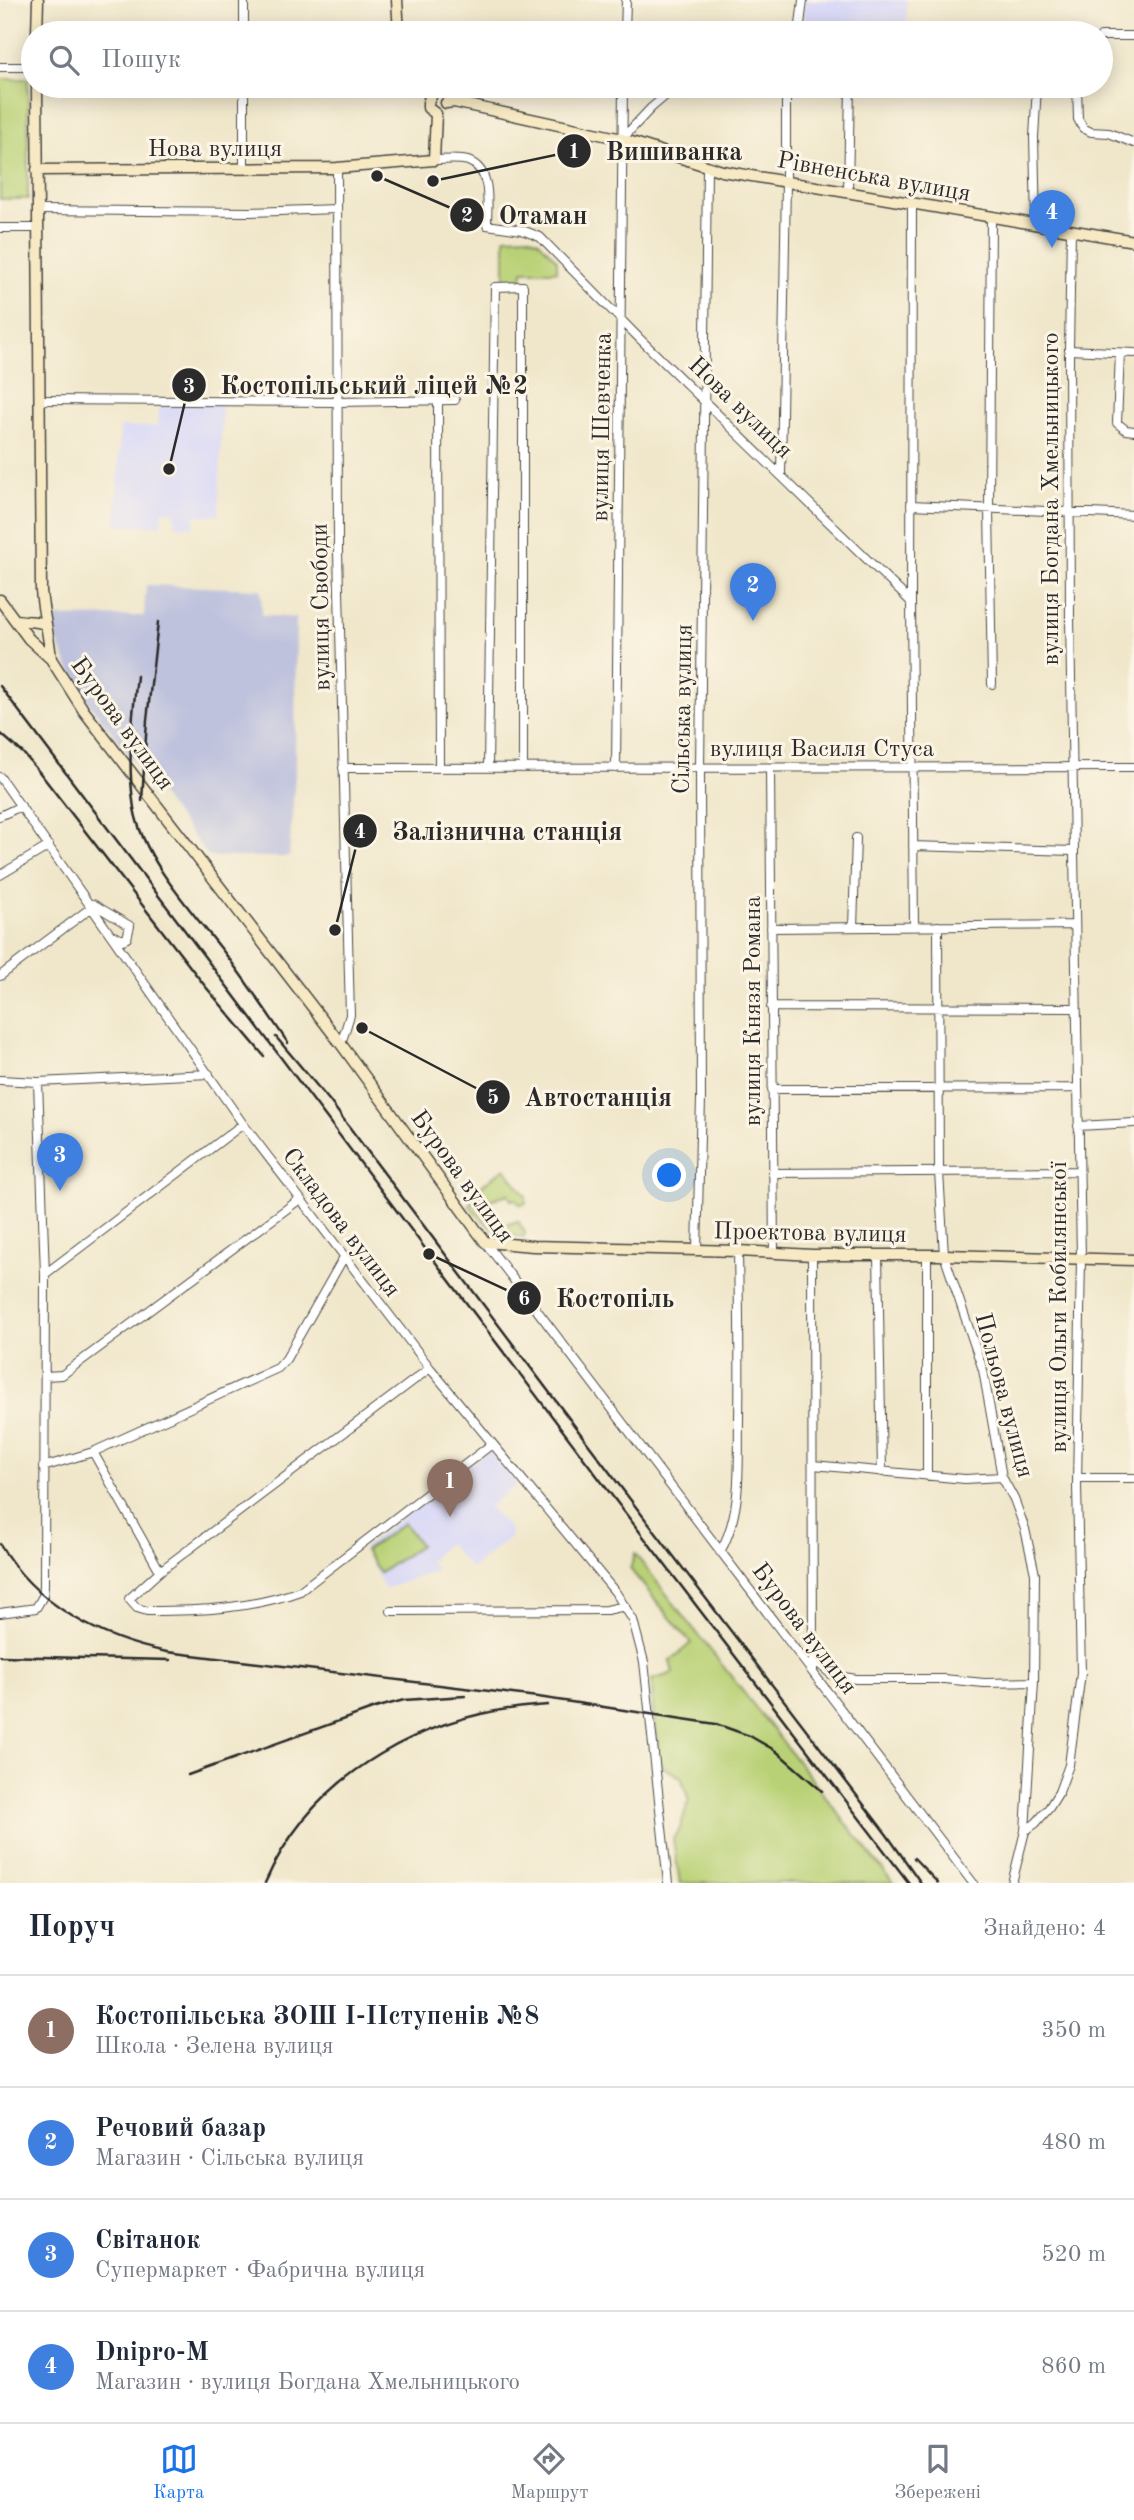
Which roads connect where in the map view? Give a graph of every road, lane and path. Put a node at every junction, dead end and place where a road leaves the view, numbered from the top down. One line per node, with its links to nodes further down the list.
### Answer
1 (38, 0): 6 (main road)
2 (244, 0): 7 (street)
3 (397, 0): 8 (main road)
4 (626, 0): 9 (street)
5 (803, 0): 10 (street)
6 (37, 21)
7 (244, 21)
8 (398, 21)
9 (625, 21)
10 (800, 21)
11 (1113, 36): 12 (street)
12 (1134, 36)
13 (0, 67): 14 (street)
14 (21, 67)
15 (37, 98): 33 (main road)
16 (244, 98): 32 (street)
17 (430, 98): 26 (main road)
18 (442, 98): 25 (main road)
19 (624, 98): 27 (street, вулиця Шевченка)
20 (663, 98): 27 (street)
21 (786, 98): 34 (street)
22 (850, 98): 35 (street)
23 (1036, 98): 40 (street)
24 (1077, 98): 28 (street)
25 (446, 103): 26 (main road); 27 (main road, Рівненська вулиця)
26 (436, 114): 29 (main road)
27 (622, 139): 31 (main road, Рівненська вулиця); 45 (street, вулиця Шевченка)
28 (1134, 143)
29 (434, 160): 30 (main road, Нова вулиця); 45 (street, Нова вулиця)
30 (337, 168): 32 (main road, Нова вулиця); 37 (street, вулиця Свободи)
31 (707, 168): 34 (main road, Рівненська вулиця); 53 (street, Сільська вулиця)
32 (244, 169): 33 (main road, Нова вулиця)
33 (37, 170): 38 (main road)
34 (786, 182): 35 (main road, Рівненська вулиця); 55 (street)
35 (848, 192): 36 (main road, Рівненська вулиця)
36 (912, 203): 39 (main road, Рівненська вулиця); 56 (street)
37 (337, 209): 38 (street); 52 (street, вулиця Свободи)
38 (37, 210): 42 (main road)
39 (991, 217): 40 (main road, Рівненська вулиця); 57 (street)
40 (1036, 224): 43 (main road, Рівненська вулиця)
41 (0, 228): 42 (street)
42 (37, 228): 49 (main road)
43 (1071, 230): 44 (main road, Рівненська вулиця); 46 (street, вулиця Богдана Хмельницького)
44 (1134, 241)
45 (622, 321): 53 (street, Нова вулиця); 74 (street, вулиця Шевченка)
46 (1069, 350): 47 (street); 58 (street, вулиця Богдана Хмельницького)
47 (1119, 353): 48 (street); 54 (street)
48 (1134, 353)
49 (39, 400): 52 (street); 63 (main road)
50 (455, 400): 51 (street)
51 (438, 401): 52 (street); 71 (street)
52 (338, 402): 70 (street, вулиця Свободи)
53 (705, 402): 55 (street, Нова вулиця); 75 (street, Сільська вулиця)
54 (1134, 430)
55 (780, 475): 61 (street, Нова вулиця)
56 (911, 505): 57 (street); 61 (street)
57 (989, 509): 58 (street); 66 (street)
58 (1069, 513): 59 (street); 68 (street, вулиця Богдана Хмельницького)
59 (1134, 514)
60 (0, 600): 62 (main road)
61 (911, 602): 67 (street)
62 (16, 620): 63 (main road); 64 (main road)
63 (41, 626): 64 (main road); 64 (main road); 65 (main road)
64 (29, 639): 65 (main road)
65 (51, 659): 96 (main road, Бурова вулиця)
66 (992, 684)
67 (912, 767): 68 (street, вулиця Василя Стуса); 76 (street, вулиця Василя Стуса); 82 (street)
68 (1071, 767): 69 (street, вулиця Василя Стуса); 83 (street, вулиця Ольги Кобилянської)
69 (1134, 767)
70 (343, 768): 71 (street, вулиця Василя Стуса); 96 (street, вулиця Свободи)
71 (439, 768): 72 (street, вулиця Василя Стуса)
72 (488, 768): 73 (street, вулиця Василя Стуса); 73 (street)
73 (523, 768): 74 (street, вулиця Василя Стуса)
74 (616, 768): 75 (street, вулиця Василя Стуса)
75 (700, 768): 76 (street, вулиця Василя Стуса); 111 (street, Сільська вулиця)
76 (769, 768): 90 (street, вулиця Князя Романа)
77 (0, 777): 78 (street, Складова вулиця)
78 (21, 806): 79 (street); 81 (street, Складова вулиця)
79 (0, 816)
80 (856, 838): 88 (street)
81 (49, 846): 84 (street); 85 (street, Складова вулиця)
82 (913, 846): 83 (street); 89 (street)
83 (1073, 851): 86 (street, вулиця Ольги Кобилянської)
84 (0, 875)
85 (90, 904): 91 (street, Складова вулиця); 91 (street); 92 (street)
86 (1074, 925): 87 (street); 95 (street, вулиця Ольги Кобилянської)
87 (938, 926): 89 (street); 94 (street, Польова вулиця)
88 (853, 927): 89 (street); 90 (street)
89 (914, 927)
90 (771, 928): 93 (street, вулиця Князя Романа)
91 (108, 930): 97 (street, Складова вулиця)
92 (0, 976)
93 (771, 1007): 94 (street); 102 (street, вулиця Князя Романа)
94 (938, 1008): 95 (street); 100 (street, Польова вулиця)
95 (1076, 1008): 101 (street, вулиця Ольги Кобилянської)
96 (341, 1044): 110 (main road, Бурова вулиця)
97 (209, 1074): 99 (street); 103 (street, Складова вулиця)
98 (0, 1080): 99 (street)
99 (37, 1082): 121 (street)
100 (939, 1088): 101 (street); 102 (street); 107 (street, Польова вулиця)
101 (1077, 1088): 105 (street, вулиця Ольги Кобилянської)
102 (772, 1089): 108 (street, вулиця Князя Романа)
103 (243, 1124): 109 (street, Складова вулиця); 121 (street)
104 (1134, 1124): 105 (street)
105 (1077, 1126): 106 (street, вулиця Ольги Кобилянської)
106 (1078, 1171): 107 (street); 119 (street, вулиця Ольги Кобилянської)
107 (939, 1172): 108 (street); 117 (street, Польова вулиця)
108 (772, 1173): 113 (street, вулиця Князя Романа)
109 (300, 1199): 118 (street, Складова вулиця); 123 (street)
110 (485, 1242): 111 (main road, Проектова вулиця); 133 (street, Бурова вулиця)
111 (697, 1250): 112 (main road, Проектова вулиця)
112 (738, 1251): 113 (main road, Проектова вулиця); 133 (street)
113 (774, 1253): 114 (main road, Проектова вулиця)
114 (812, 1255): 115 (main road, Проектова вулиця); 126 (street)
115 (878, 1255): 116 (main road, Проектова вулиця); 128 (street)
116 (927, 1255): 117 (main road, Проектова вулиця); 129 (street)
117 (944, 1255): 119 (main road, Проектова вулиця); 130 (street, Польова вулиця)
118 (344, 1256): 122 (street, Складова вулиця); 125 (street)
119 (1081, 1258): 120 (main road, Проектова вулиця); 131 (street, вулиця Ольги Кобилянської)
120 (1134, 1260)
121 (45, 1274): 123 (street)
122 (430, 1368): 124 (street, Складова вулиця); 134 (street)
123 (45, 1376): 127 (street)
124 (492, 1444): 134 (street); 135 (street, Складова вулиця)
125 (93, 1452): 127 (street); 134 (street)
126 (813, 1465): 128 (street); 138 (street)
127 (44, 1467): 137 (street)
128 (882, 1472): 129 (street)
129 (928, 1476): 130 (street)
130 (1002, 1477): 140 (street, Польова вулиця)
131 (1077, 1478): 132 (street); 141 (street, вулиця Ольги Кобилянської)
132 (1134, 1478)
133 (720, 1552): 139 (street, Бурова вулиця)
134 (160, 1571)
135 (625, 1606): 136 (street); 142 (street, Складова вулиця)
136 (391, 1611)
137 (0, 1613)
138 (813, 1659): 139 (street); 140 (street)
139 (813, 1673): 143 (street, Бурова вулиця)
140 (1034, 1682): 141 (street, Польова вулиця)
141 (1025, 1831): 144 (street, Польова вулиця)
142 (668, 1883)
143 (973, 1883)
144 (1012, 1883)

